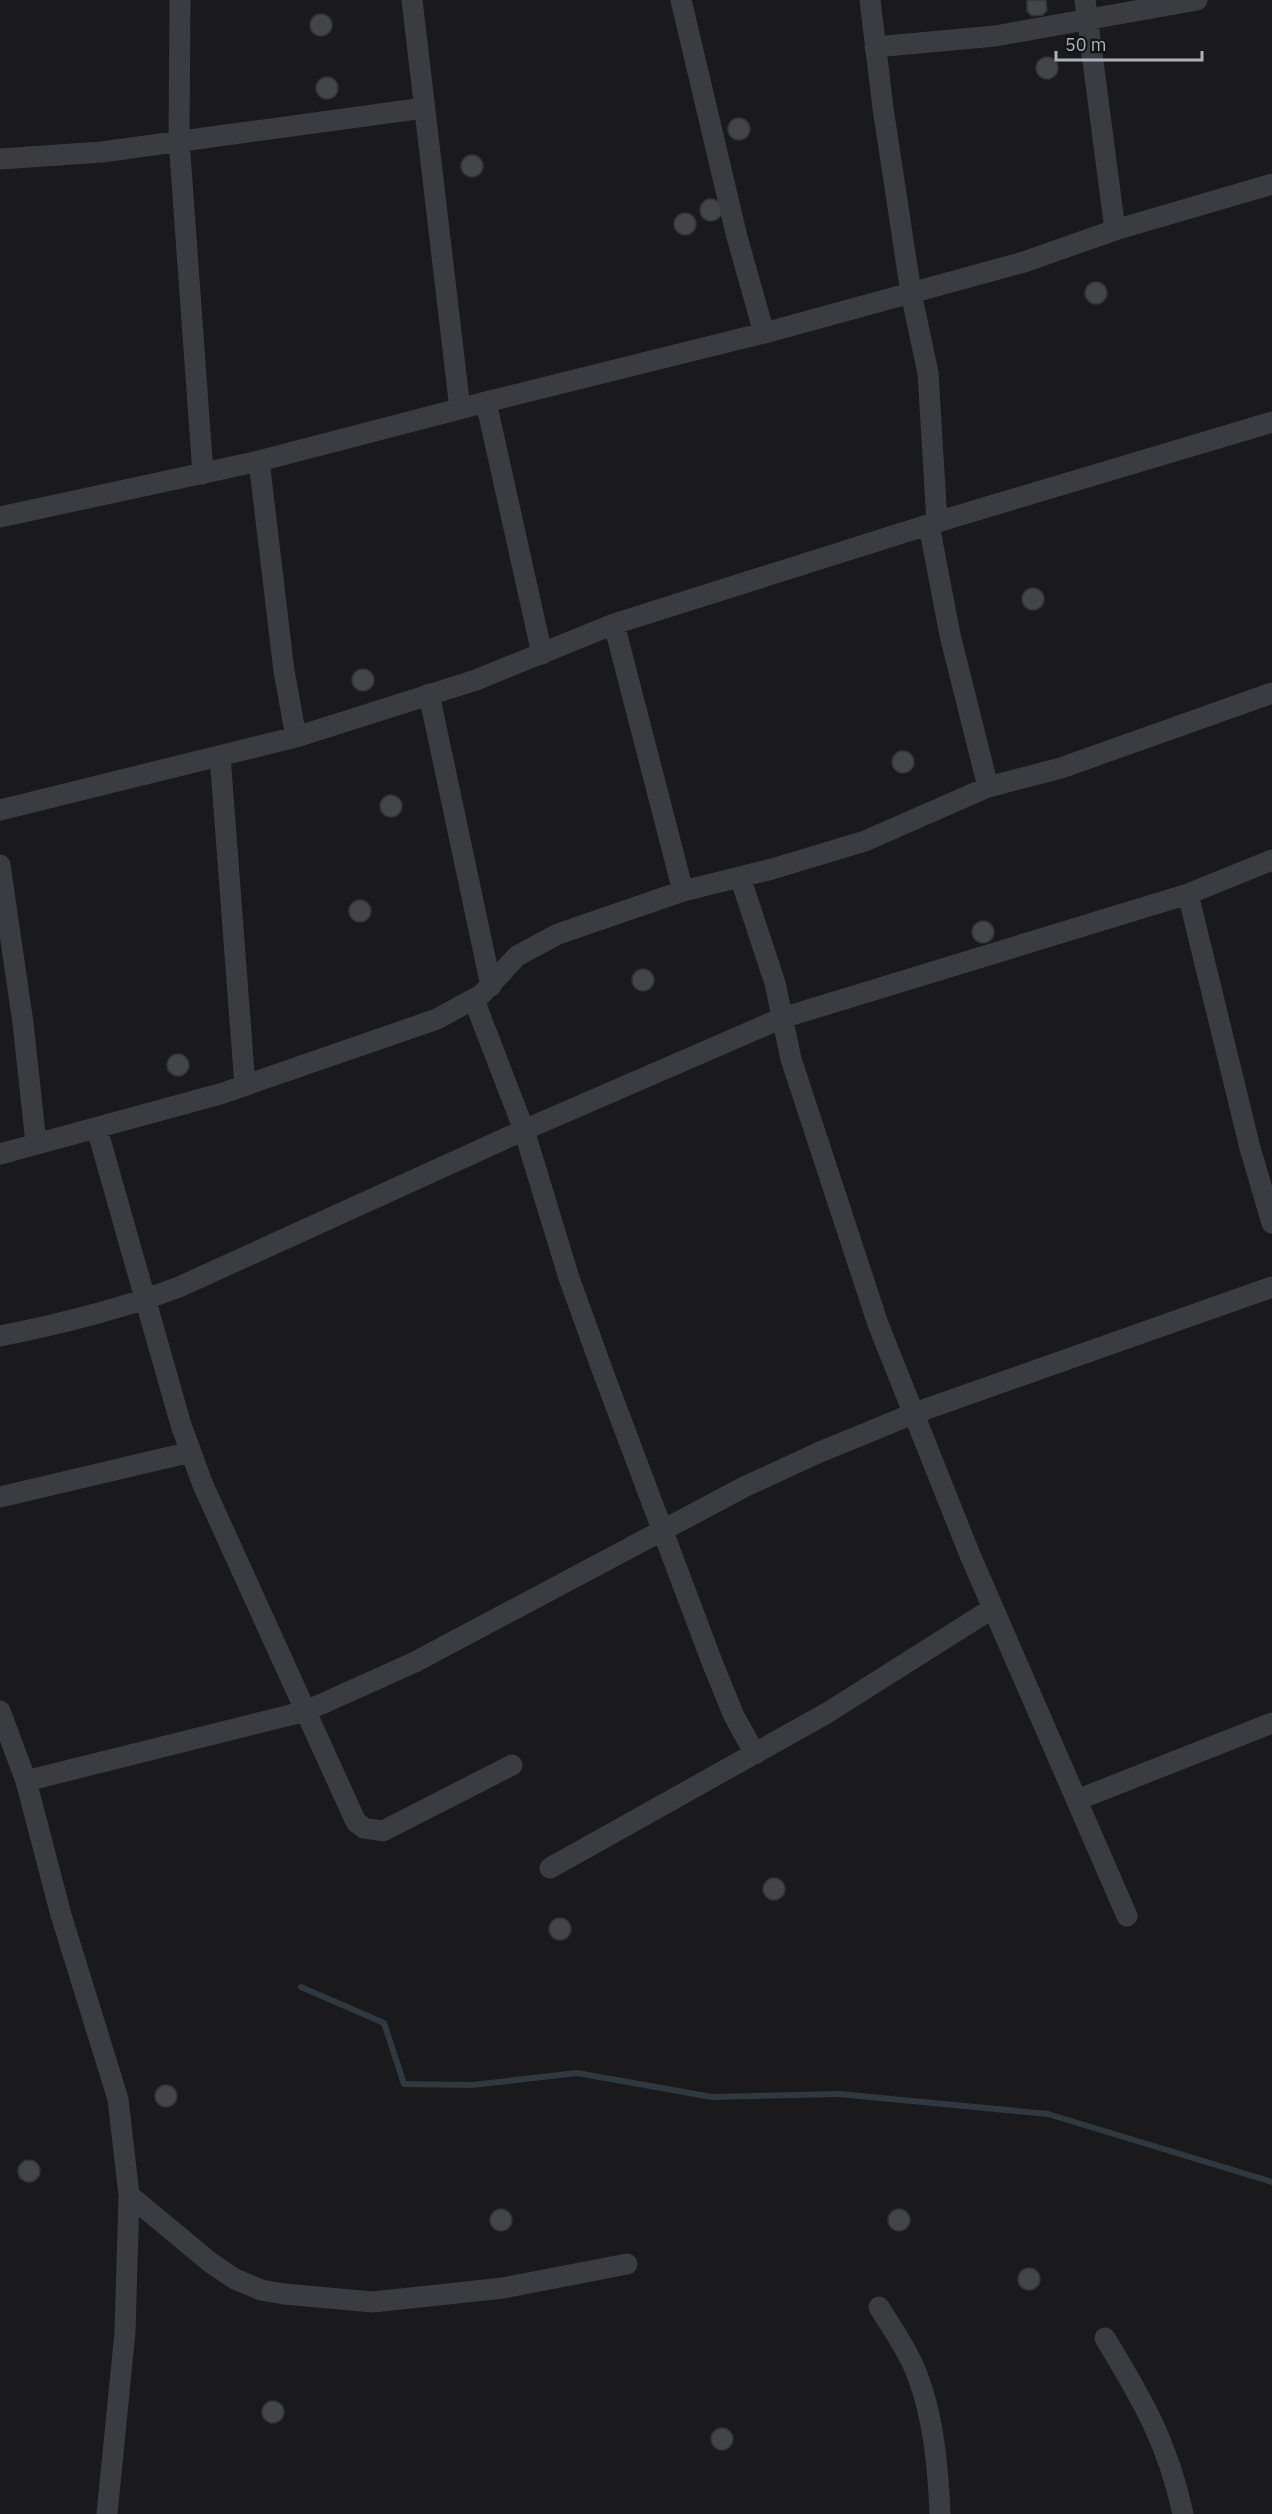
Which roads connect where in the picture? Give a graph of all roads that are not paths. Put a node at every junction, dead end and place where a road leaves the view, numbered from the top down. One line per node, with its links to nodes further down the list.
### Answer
1 (180, 0): 9 (street)
2 (412, 0): 8 (street)
3 (681, 0): 14 (street)
4 (870, 0): 7 (street)
5 (1197, 0): 6 (street)
6 (1087, 10): 7 (street); 12 (street)
7 (875, 47): 13 (street)
8 (424, 108): 9 (street); 16 (street)
9 (179, 140): 10 (street); 19 (street)
10 (0, 159)
11 (1272, 184): 12 (street)
12 (1115, 231): 13 (street)
13 (911, 293): 14 (street); 21 (street)
14 (764, 333): 15 (street)
15 (486, 402): 16 (street); 23 (street)
16 (460, 409): 18 (street)
17 (1272, 422): 21 (street)
18 (259, 461): 19 (street); 26 (street)
19 (203, 474): 20 (street)
20 (0, 517)
21 (933, 524): 22 (street); 28 (street)
22 (614, 624): 23 (street); 33 (street)
23 (542, 654): 25 (street)
24 (1272, 693): 28 (street)
25 (429, 694): 26 (street); 35 (street)
26 (296, 738): 27 (street)
27 (220, 756): 29 (street); 38 (street)
28 (988, 787): 32 (street)
29 (0, 810)
30 (1272, 860): 34 (street)
31 (0, 865): 41 (street)
32 (740, 878): 33 (street); 37 (street)
33 (683, 891): 35 (street)
34 (1188, 894): 37 (street); 43 (street)
35 (491, 986): 36 (street)
36 (474, 1000): 38 (street); 40 (street)
37 (782, 1018): 40 (street); 47 (street)
38 (245, 1086): 39 (street)
39 (97, 1129): 41 (street); 45 (street)
40 (524, 1130): 45 (street); 50 (street)
41 (36, 1143): 42 (street)
42 (0, 1154)
43 (1272, 1223)
44 (1272, 1287): 47 (street)
45 (145, 1300): 46 (street); 48 (street)
46 (0, 1336)
47 (915, 1413): 50 (street); 51 (street)
48 (191, 1452): 49 (street); 53 (street)
49 (0, 1497)
50 (664, 1529): 53 (street); 55 (street)
51 (993, 1608): 55 (street); 58 (street)
52 (0, 1711): 57 (street)
53 (306, 1711): 56 (street); 57 (street)
54 (1272, 1723): 58 (street)
55 (754, 1754): 59 (street)
56 (512, 1765)
57 (26, 1781): 61 (street)
58 (1077, 1800): 60 (street)
59 (550, 1868)
60 (1127, 1916)
61 (129, 2195): 62 (street); 65 (street)
62 (627, 2264)
63 (879, 2307): 66 (street)
64 (1105, 2338): 67 (street)
65 (106, 2514)
66 (940, 2514)
67 (1183, 2514)

